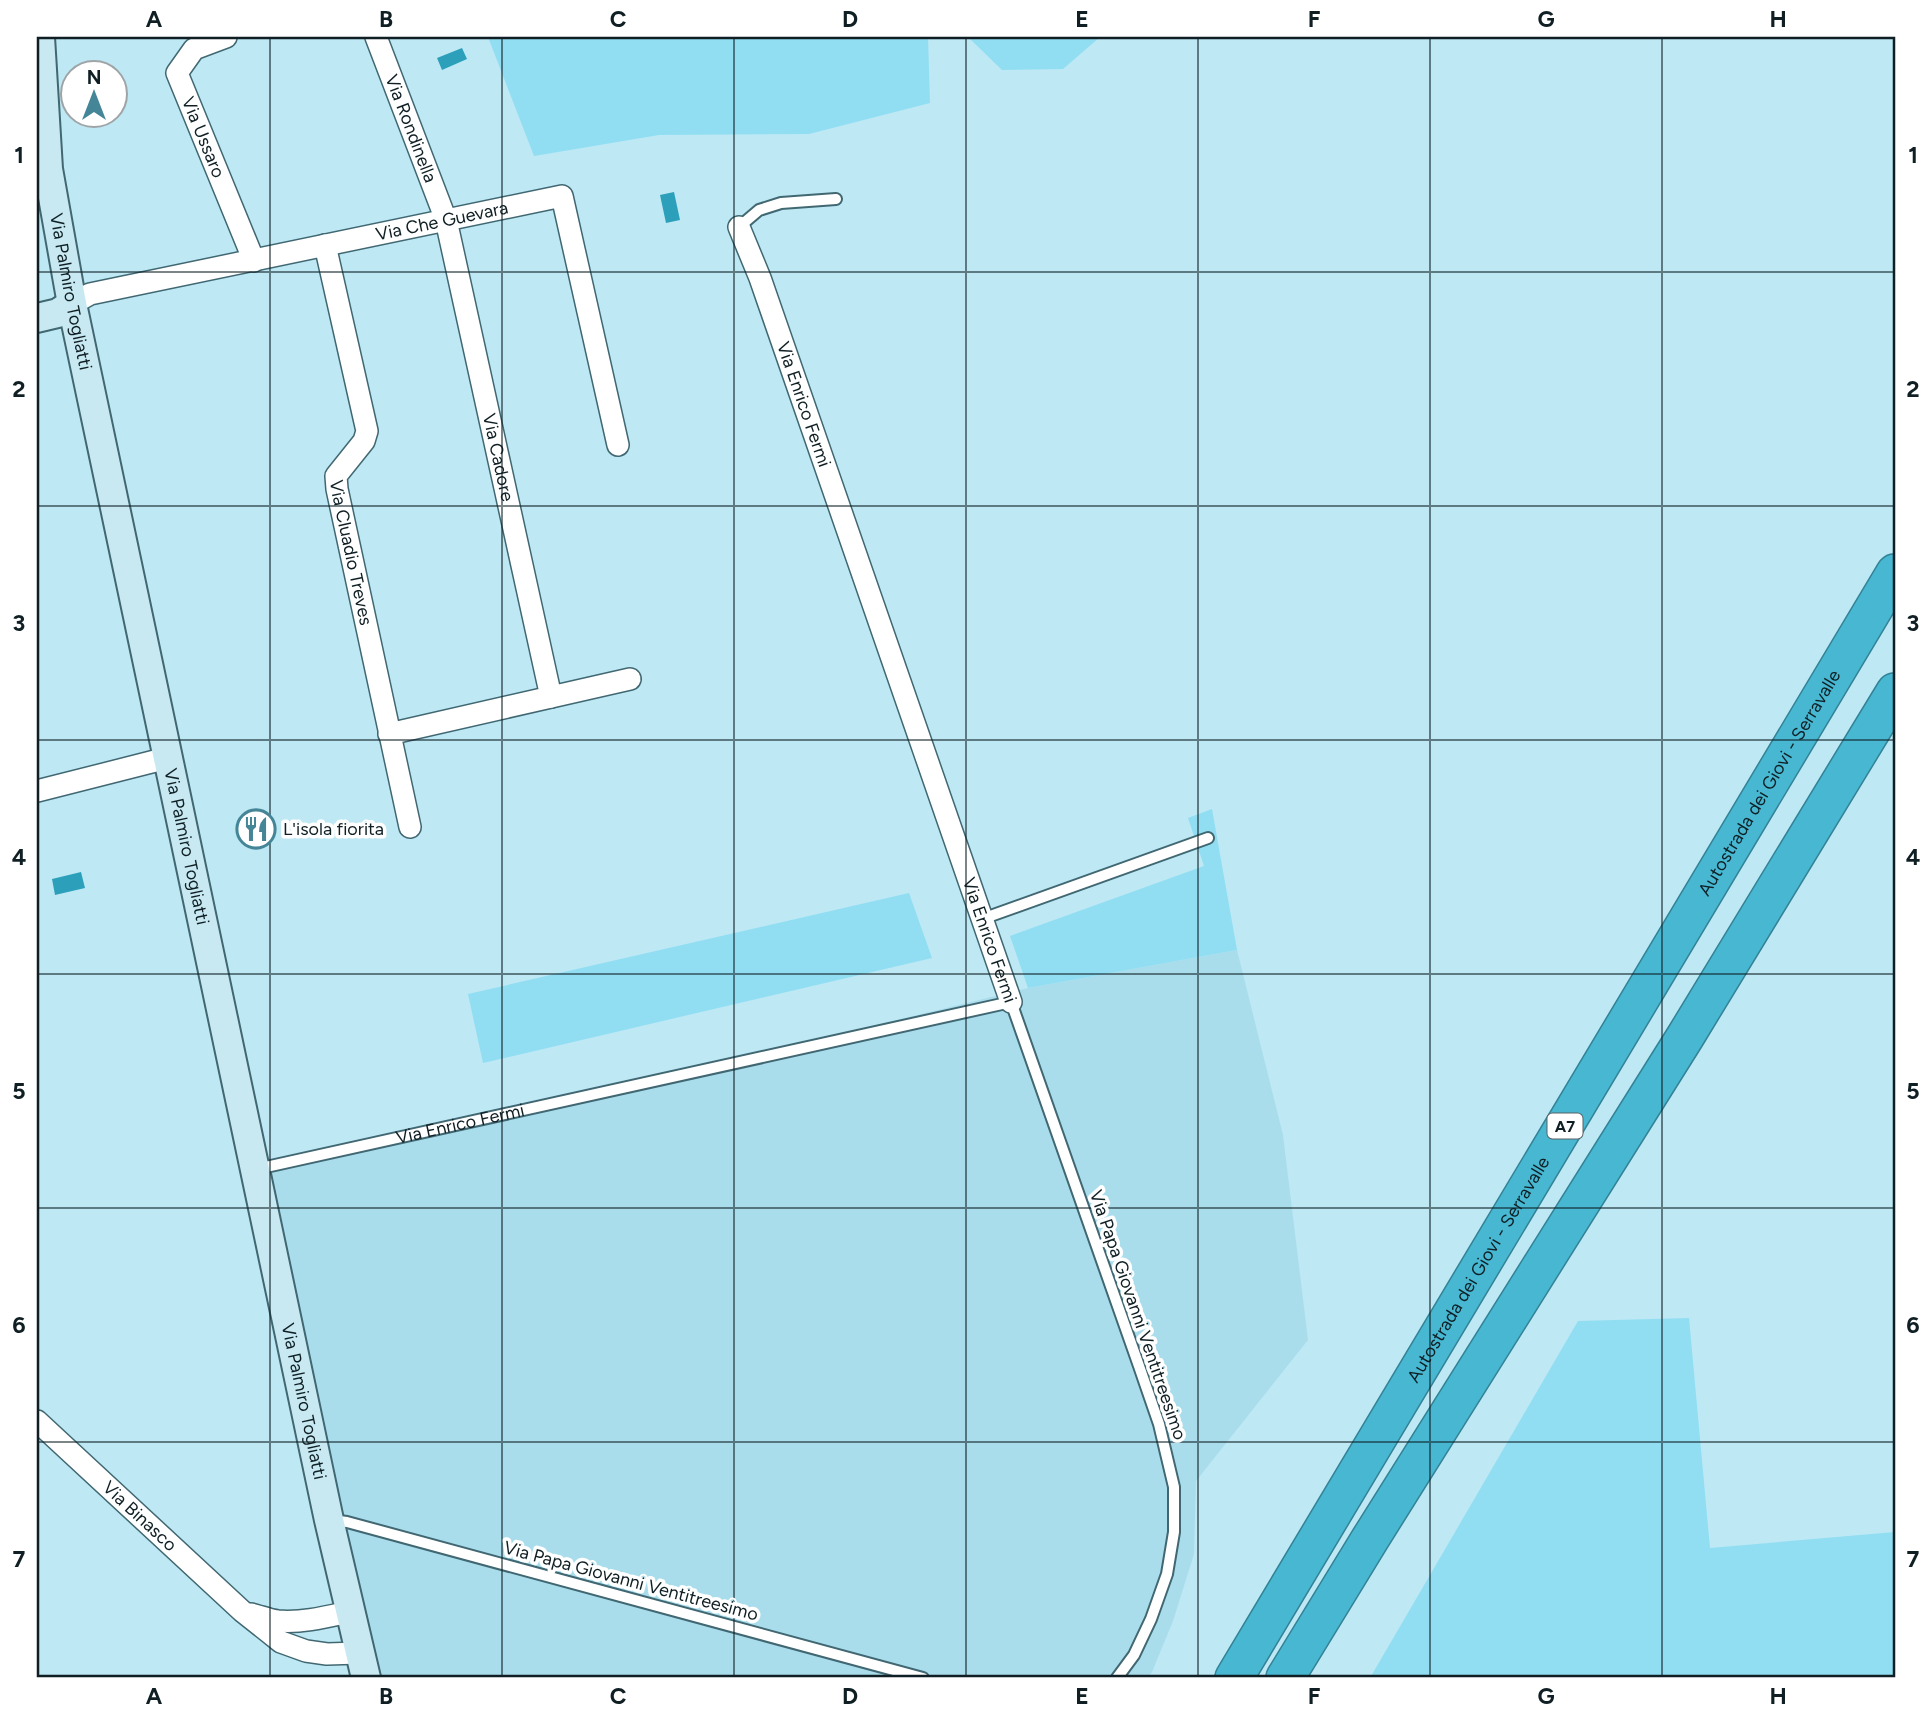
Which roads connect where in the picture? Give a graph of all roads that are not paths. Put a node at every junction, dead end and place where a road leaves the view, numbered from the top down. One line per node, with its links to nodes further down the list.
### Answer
1 (40, 37): 9 (street, Via Palmiro Togliatti)
2 (226, 37): 8 (street, Via Ussaro)
3 (376, 37): 5 (street, Via Rondinella)
4 (836, 199): 6 (lane)
5 (446, 220): 7 (street, Via Che Guevara); 11 (street, Via Che Guevara); 15 (street, Via Cadore)
6 (739, 227): 21 (street, Via Enrico Fermi)
7 (325, 245): 8 (street, Via Che Guevara); 16 (street, Via Cluadio Treves)
8 (254, 261): 9 (street, Via Che Guevara)
9 (72, 304): 10 (street); 17 (street, Via Palmiro Togliatti)
10 (37, 318)
11 (618, 445)
12 (1895, 573): 31 (highway, Autostrada dei Giovi - Serravalle / A7)
13 (629, 679): 15 (street)
14 (1895, 692): 32 (highway)
15 (551, 697): 16 (street)
16 (389, 734): 19 (street, Via Cluadio Treves)
17 (167, 758): 18 (street); 23 (street, Via Palmiro Togliatti)
18 (37, 791)
19 (410, 827)
20 (1208, 838): 21 (lane)
21 (982, 919): 22 (street, Via Enrico Fermi)
22 (1011, 1002): 23 (lane, Via Enrico Fermi); 30 (lane, Via Papa Giovanni Ventitreesimo)
23 (254, 1169): 25 (street, Via Palmiro Togliatti)
24 (37, 1421): 26 (street, Via Binasco)
25 (329, 1520): 27 (street, Via Palmiro Togliatti); 29 (lane, Via Papa Giovanni Ventitreesimo)
26 (242, 1611): 27 (street, Via Binasco); 28 (street, Via Binasco)
27 (349, 1612): 28 (street, Via Palmiro Togliatti)
28 (362, 1666)
29 (923, 1678)
30 (1117, 1678)
31 (1234, 1678)
32 (1285, 1678)

